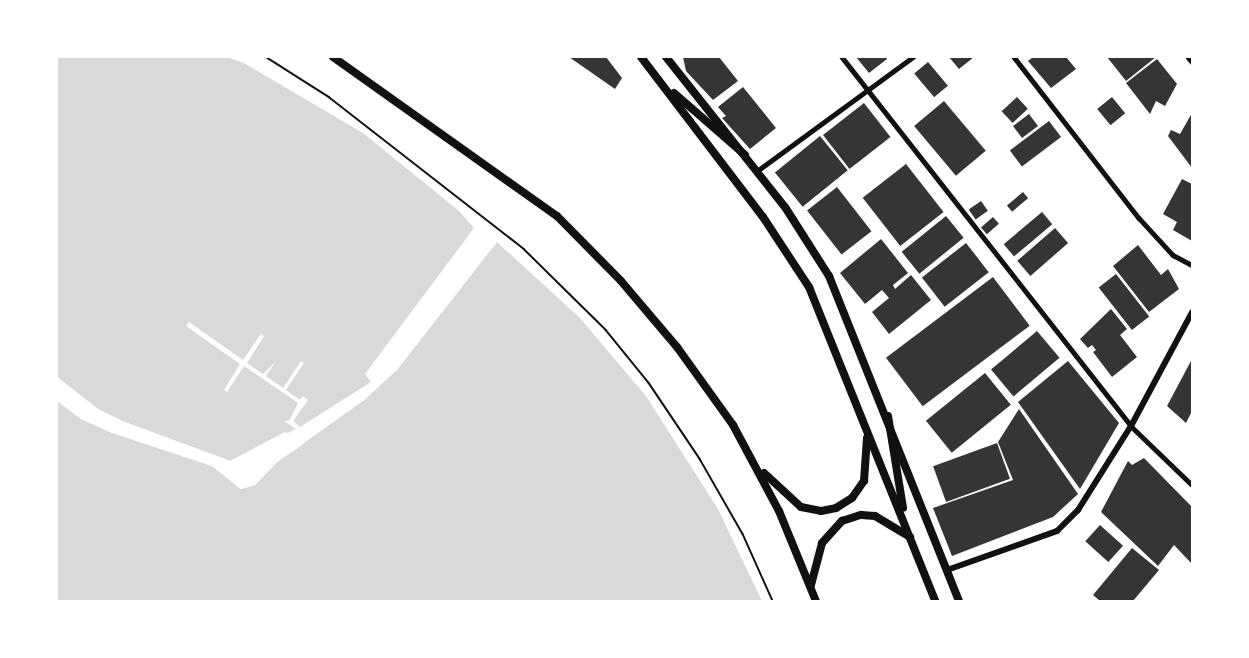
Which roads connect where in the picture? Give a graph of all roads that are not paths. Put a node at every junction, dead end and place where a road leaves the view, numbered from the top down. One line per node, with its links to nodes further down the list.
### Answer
1 (333, 57): 18 (main road)
2 (641, 57): 9 (main road)
3 (666, 57): 11 (main road)
4 (842, 57): 10 (street)
5 (913, 57): 10 (street)
6 (1014, 57): 13 (street)
7 (1188, 57): 8 (street)
8 (1192, 62)
9 (662, 82): 11 (main road); 15 (main road)
10 (870, 92): 12 (street); 17 (street)
11 (745, 155): 12 (main road)
12 (757, 171): 16 (main road)
13 (1192, 265)
14 (1192, 312): 17 (street)
15 (858, 407): 18 (main road); 20 (main road)
16 (888, 416): 20 (main road); 22 (main road)
17 (1131, 426): 19 (street); 22 (street)
18 (757, 465): 23 (main road)
19 (1192, 485)
20 (905, 522): 21 (main road)
21 (911, 538): 23 (main road); 25 (main road)
22 (947, 570): 26 (main road)
23 (811, 586): 24 (main road)
24 (816, 601)
25 (935, 601)
26 (959, 601)

